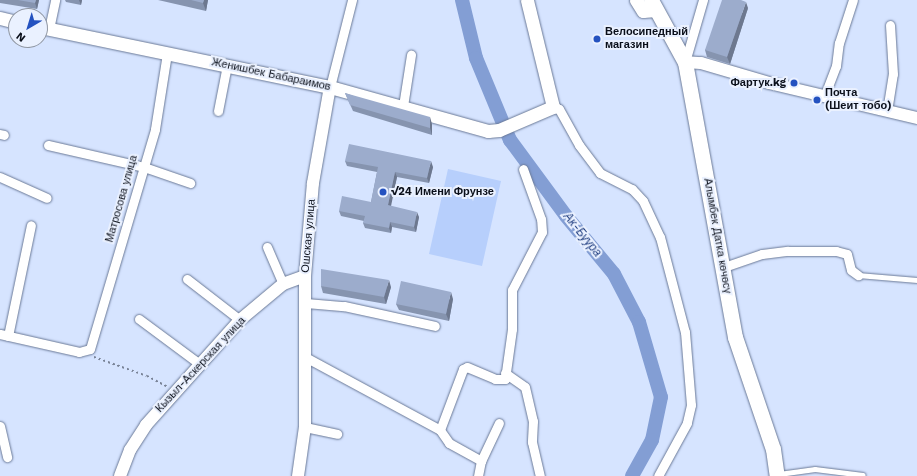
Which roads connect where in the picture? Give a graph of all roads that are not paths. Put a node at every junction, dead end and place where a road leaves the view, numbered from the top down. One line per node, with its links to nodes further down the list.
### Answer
1 (55, 0): 8 (street)
2 (352, 0): 15 (street, Ошская улица)
3 (527, 0): 18 (main road)
4 (636, 0): 7 (main road)
5 (703, 0): 13 (street)
6 (854, 0): 16 (street)
7 (653, 5): 13 (main road, Алымбек Датка көчөсү)
8 (48, 18)
9 (890, 25): 19 (street)
10 (48, 29): 11 (main road, Женишбек Бабараимов)
11 (167, 53): 14 (main road, Женишбек Бабараимов); 23 (street, Матросова улица)
12 (411, 55): 17 (street)
13 (685, 62): 16 (street); 30 (main road, Алымбек Датка көчөсү)
14 (227, 64): 15 (main road, Женишбек Бабараимов); 20 (street)
15 (330, 87): 17 (main road, Женишбек Бабараимов); 32 (street, Ошская улица)
16 (824, 97): 19 (street)
17 (403, 106): 18 (main road, Женишбек Бабараимов)
18 (553, 107): 57 (street)
19 (887, 111): 21 (street)
20 (218, 112)
21 (917, 118)
22 (48, 145): 23 (street)
23 (144, 167): 26 (street); 40 (street, Матросова улица)
24 (523, 169): 43 (street)
25 (0, 177): 27 (street)
26 (190, 183)
27 (48, 198)
28 (31, 225): 40 (street)
29 (268, 247): 35 (street)
30 (722, 268): 31 (street); 51 (main road, Алымбек Датка көчөсү)
31 (858, 274): 34 (lane)
32 (305, 276): 35 (street, Кызыл-Аскерская улица); 36 (street, Ошская улица)
33 (187, 278): 38 (street)
34 (917, 280)
35 (283, 284): 38 (street, Кызыл-Аскерская улица)
36 (306, 303): 39 (street); 41 (street, Ошская улица)
37 (139, 318): 42 (street)
38 (240, 320): 42 (street, Кызыл-Аскерская улица)
39 (435, 326)
40 (4, 335)
41 (307, 358): 46 (street, Ошская улица); 47 (street)
42 (201, 364): 53 (street, Кызыл-Аскерская улица)
43 (505, 373): 47 (street); 56 (street)
44 (499, 423): 50 (street)
45 (0, 426): 49 (street)
46 (305, 427): 48 (street); 54 (street, Ошская улица)
47 (440, 430): 50 (street)
48 (337, 434)
49 (7, 458)
50 (481, 461): 55 (street)
51 (777, 475): 52 (lane)
52 (863, 475)
53 (120, 476)
54 (298, 476)
55 (478, 476)
56 (540, 476)
57 (658, 476)

